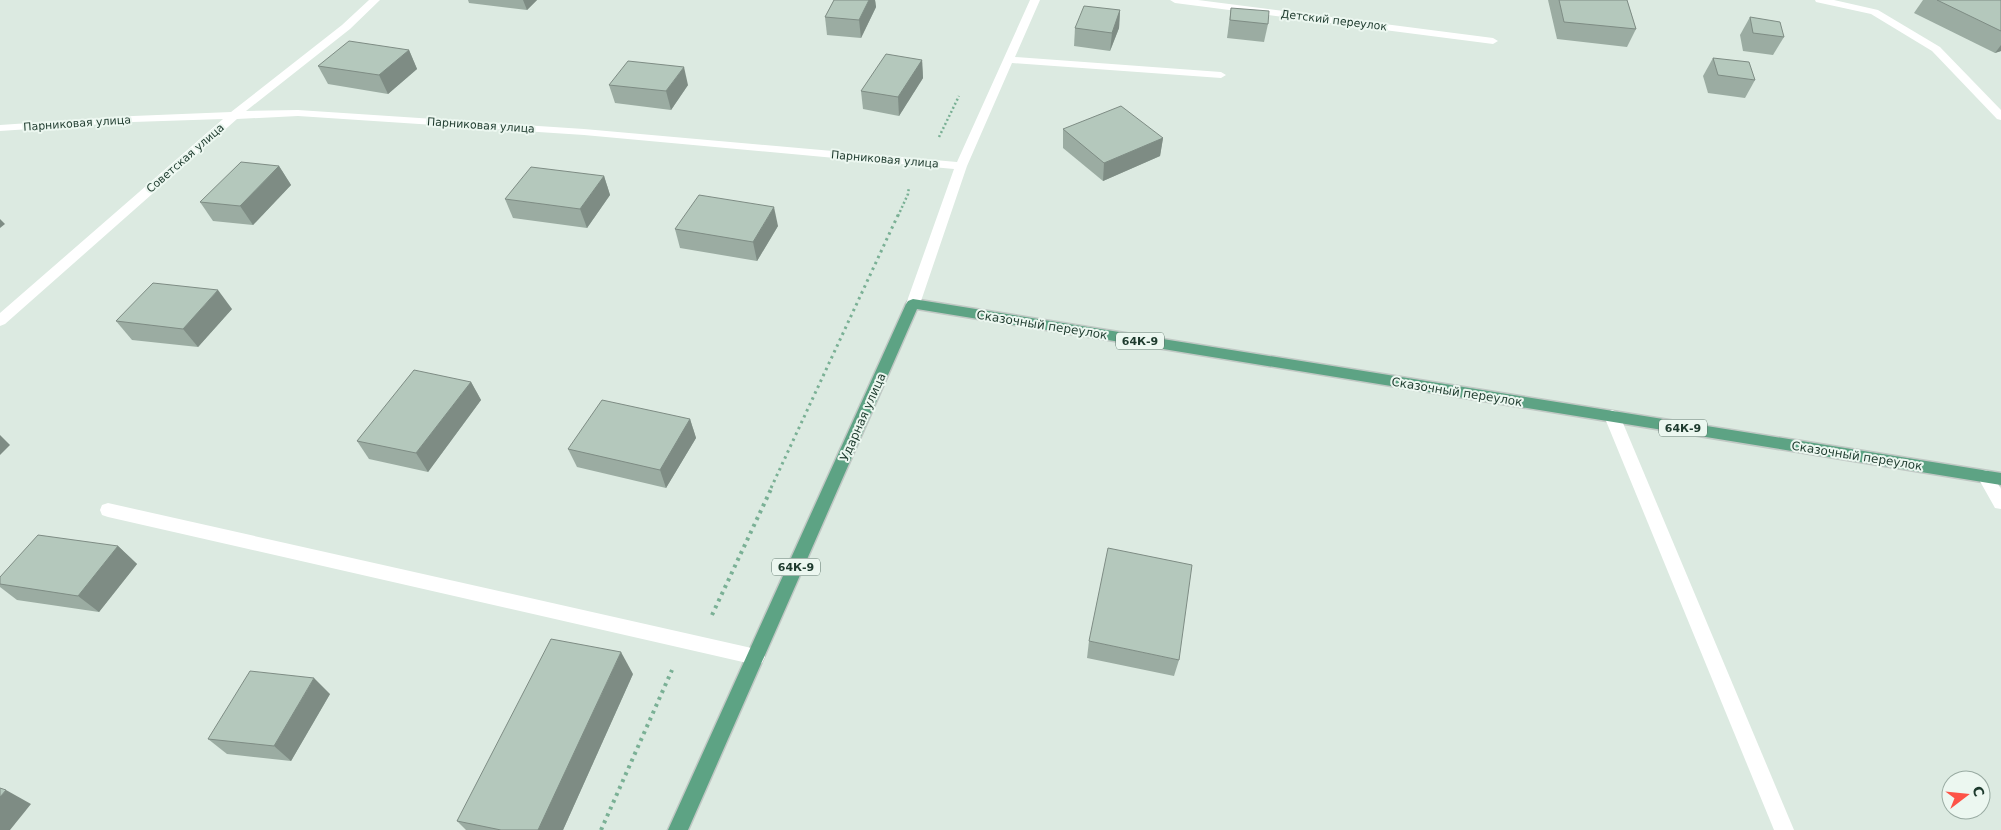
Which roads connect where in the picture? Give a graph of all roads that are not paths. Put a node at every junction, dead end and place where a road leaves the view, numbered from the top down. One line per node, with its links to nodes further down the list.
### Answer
1 (375, 0): 8 (street, Советская улица)
2 (1035, 0): 6 (street, Ударная улица)
3 (1175, 0): 5 (street, Детский переулок)
4 (1820, 0): 9 (street)
5 (1493, 41)
6 (1009, 60): 7 (street); 11 (street, Ударная улица)
7 (1221, 75)
8 (232, 116): 10 (street, Парниковая улица); 11 (street, Парниковая улица); 13 (street, Советская улица)
9 (2001, 117)
10 (0, 128)
11 (961, 166): 12 (street, Ударная улица)
12 (913, 304): 14 (main road, Сказочный переулок / 64К-9); 19 (main road, Ударная улица / 64К-9)
13 (0, 320)
14 (1612, 416): 15 (main road, Сказочный переулок / 64К-9); 21 (street)
15 (1985, 476): 16 (main road, Сказочный переулок / 64К-9); 17 (street)
16 (2001, 479)
17 (2001, 503)
18 (108, 510): 19 (street)
19 (756, 656): 20 (main road, Ударная улица / 64К-9)
20 (678, 830)
21 (1784, 830)

